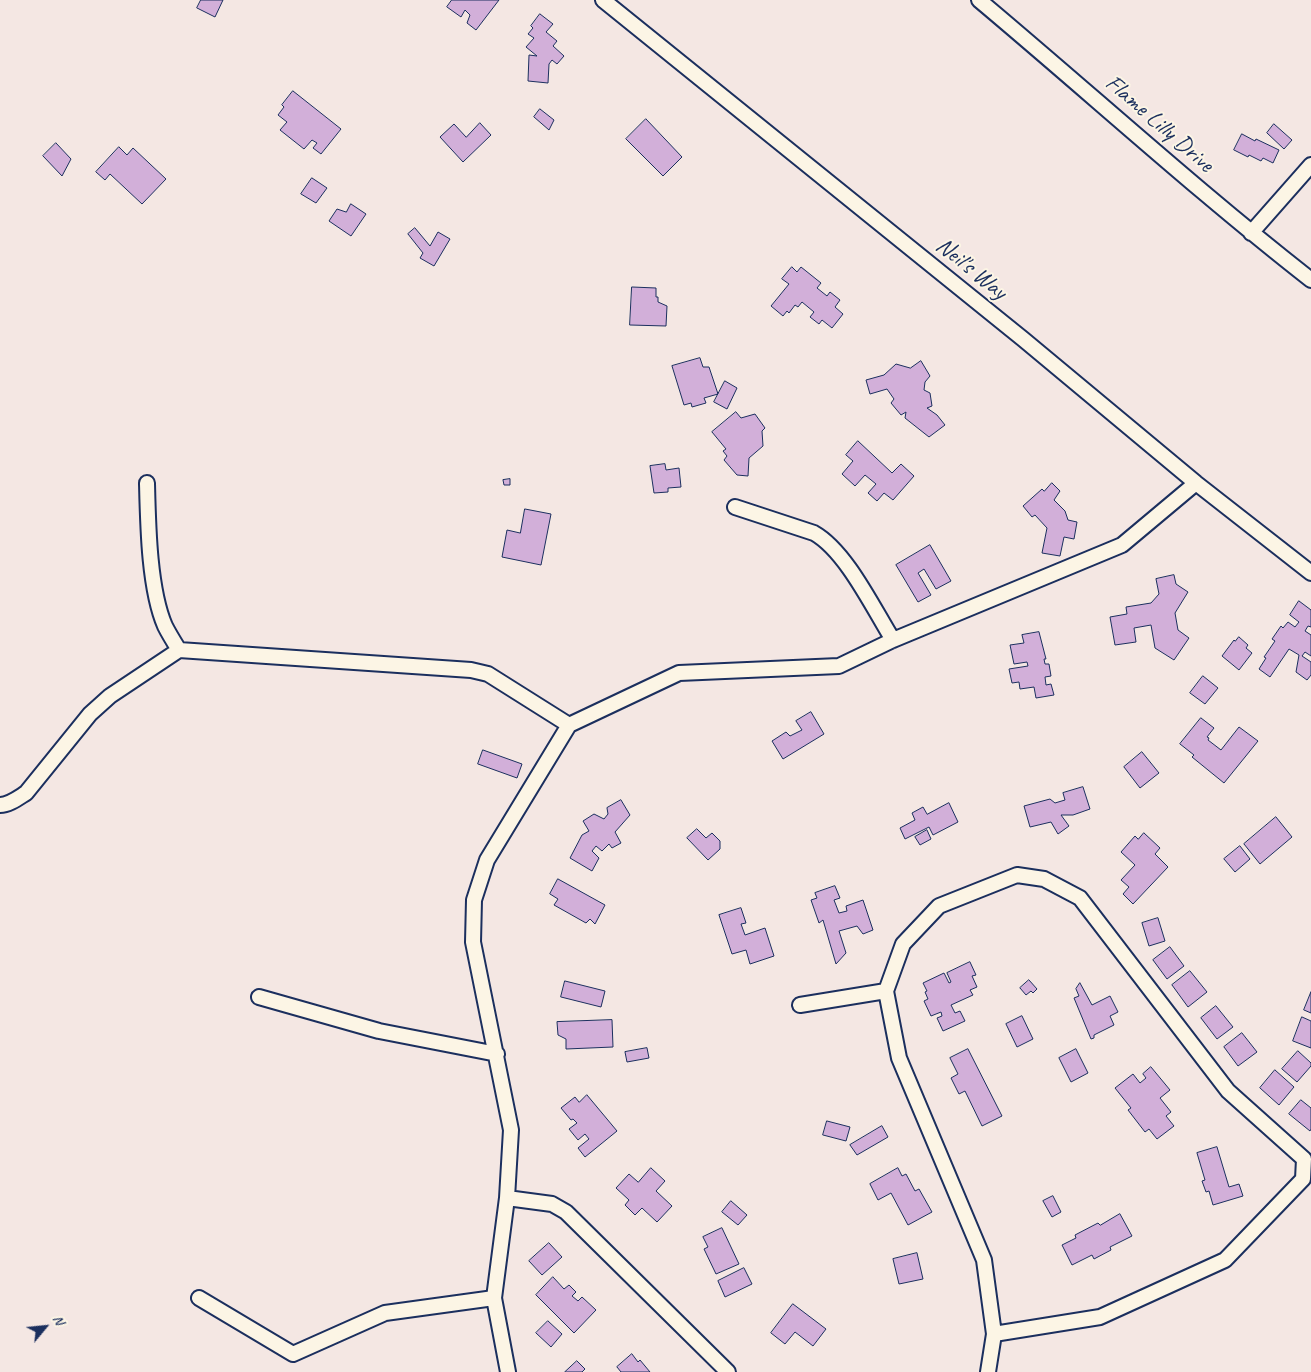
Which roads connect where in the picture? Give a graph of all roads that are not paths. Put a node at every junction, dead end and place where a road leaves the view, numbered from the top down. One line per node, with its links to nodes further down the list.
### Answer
1 (603, 0): 7 (street, Neil's Way)
2 (979, 0): 4 (street, Flame Lilly Drive)
3 (1311, 165): 4 (street)
4 (1251, 233): 5 (street, Flame Lilly Drive)
5 (1311, 280)
6 (147, 483): 11 (street)
7 (1196, 483): 9 (street, Neil's Way); 10 (street)
8 (735, 507): 10 (street)
9 (1311, 573)
10 (893, 640): 12 (street)
11 (179, 650): 12 (street); 13 (street)
12 (569, 725): 17 (street)
13 (0, 805)
14 (886, 991): 16 (street); 21 (street); 21 (street)
15 (259, 997): 17 (street)
16 (800, 1005)
17 (497, 1054): 18 (street)
18 (507, 1198): 20 (street); 23 (street)
19 (199, 1298): 20 (street)
20 (494, 1298): 22 (street)
21 (994, 1334): 24 (street)
22 (508, 1372)
23 (728, 1372)
24 (988, 1372)

